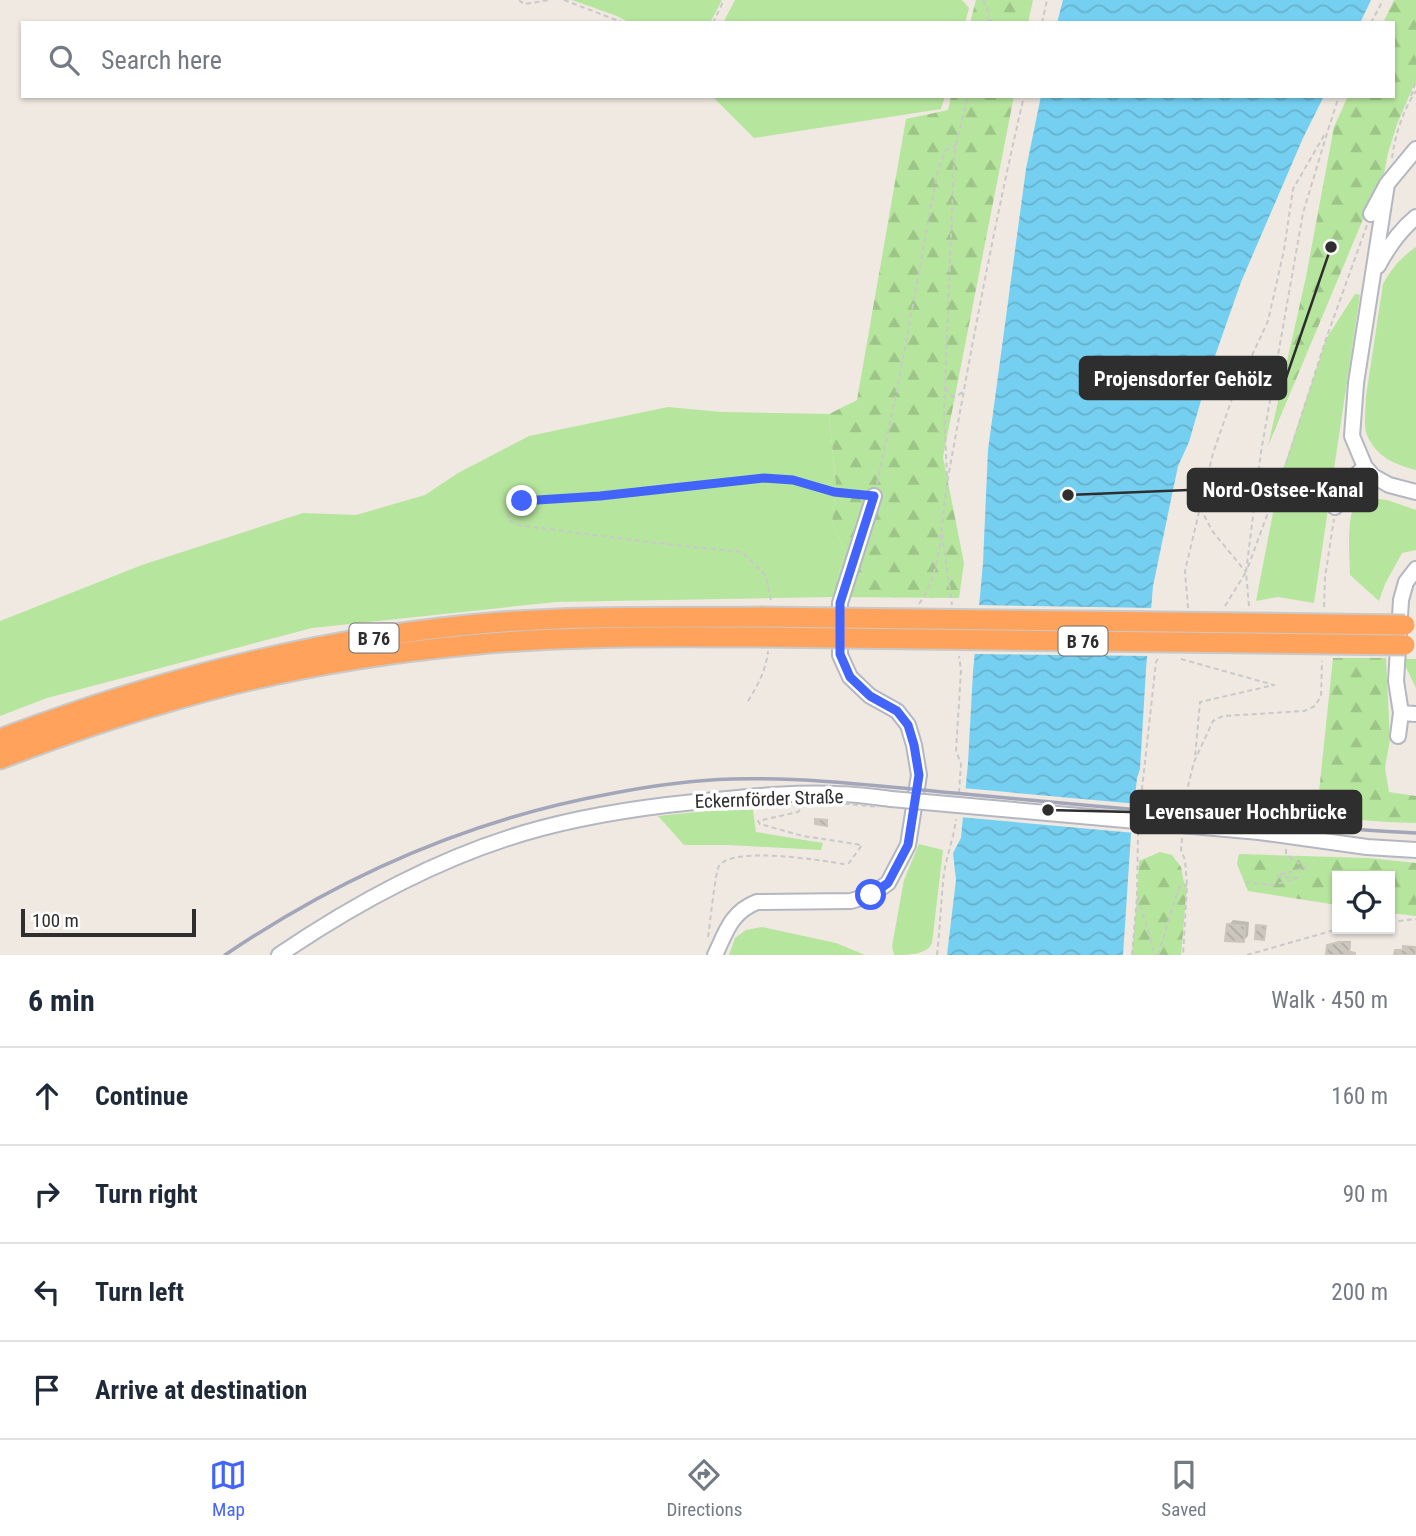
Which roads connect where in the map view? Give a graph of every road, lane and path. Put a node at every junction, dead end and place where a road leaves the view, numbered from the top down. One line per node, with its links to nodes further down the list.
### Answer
1 (519, 0): 2 (path)
2 (550, 0)
3 (564, 0): 8 (path)
4 (724, 0): 9 (path)
5 (983, 0): 10 (path)
6 (1047, 0): 11 (path)
7 (1383, 0): 12 (path)
8 (619, 21)
9 (714, 21)
10 (987, 21)
11 (1042, 21)
12 (1372, 21)
13 (1416, 80): 18 (path)
14 (1416, 90): 18 (path)
15 (968, 98): 20 (path)
16 (1024, 98): 27 (path)
17 (1338, 98): 19 (path)
18 (1409, 101): 22 (path)
19 (1328, 130): 33 (path); 36 (path)
20 (956, 145): 26 (path); 31 (path)
21 (1416, 149): 22 (street)
22 (1387, 184): 23 (street); 25 (street)
23 (1371, 214): 36 (path)
24 (1416, 217): 25 (street)
25 (1373, 273): 28 (street)
26 (946, 387): 27 (path); 29 (path)
27 (963, 391): 29 (path)
28 (1365, 467): 30 (street); 32 (street)
29 (947, 480): 34 (path)
30 (1416, 492)
31 (874, 496): 42 (path); 71 (street)
32 (1335, 507)
33 (1200, 508): 36 (path); 40 (path)
34 (941, 530): 37 (path); 38 (path)
35 (1416, 569): 48 (street)
36 (1246, 572): 39 (path)
37 (915, 609)
38 (953, 610)
39 (1250, 612)
40 (1191, 616)
41 (1410, 625): 42 (highway, B 76, bridge)
42 (765, 626): 43 (highway, B 76, bridge); 47 (path); 51 (highway, B 76); 52 (highway, B 76)
43 (1410, 645)
44 (958, 646): 56 (path)
45 (1161, 653): 54 (path)
46 (1174, 657): 53 (path)
47 (748, 701)
48 (1408, 713): 50 (street)
49 (1213, 721): 53 (path)
50 (1398, 736)
51 (0, 739)
52 (0, 759)
53 (1194, 762): 57 (path)
54 (1143, 781)
55 (808, 794): 61 (street, Eckernförder Straße, bridge); 69 (path); 70 (street, Eckernförder Straße)
56 (958, 794)
57 (1185, 814)
58 (956, 820): 72 (path)
59 (1182, 838): 64 (path)
60 (1285, 844): 63 (path)
61 (1416, 850)
62 (1139, 861): 65 (path)
63 (1245, 882)
64 (1187, 885): 74 (path); 75 (path)
65 (1138, 896): 73 (path); 74 (path)
66 (1416, 919): 67 (path)
67 (1395, 921)
68 (1332, 931): 76 (path)
69 (708, 936)
70 (279, 955)
71 (715, 955)
72 (937, 955)
73 (1132, 955)
74 (1156, 955)
75 (1183, 955)
76 (1247, 955)

